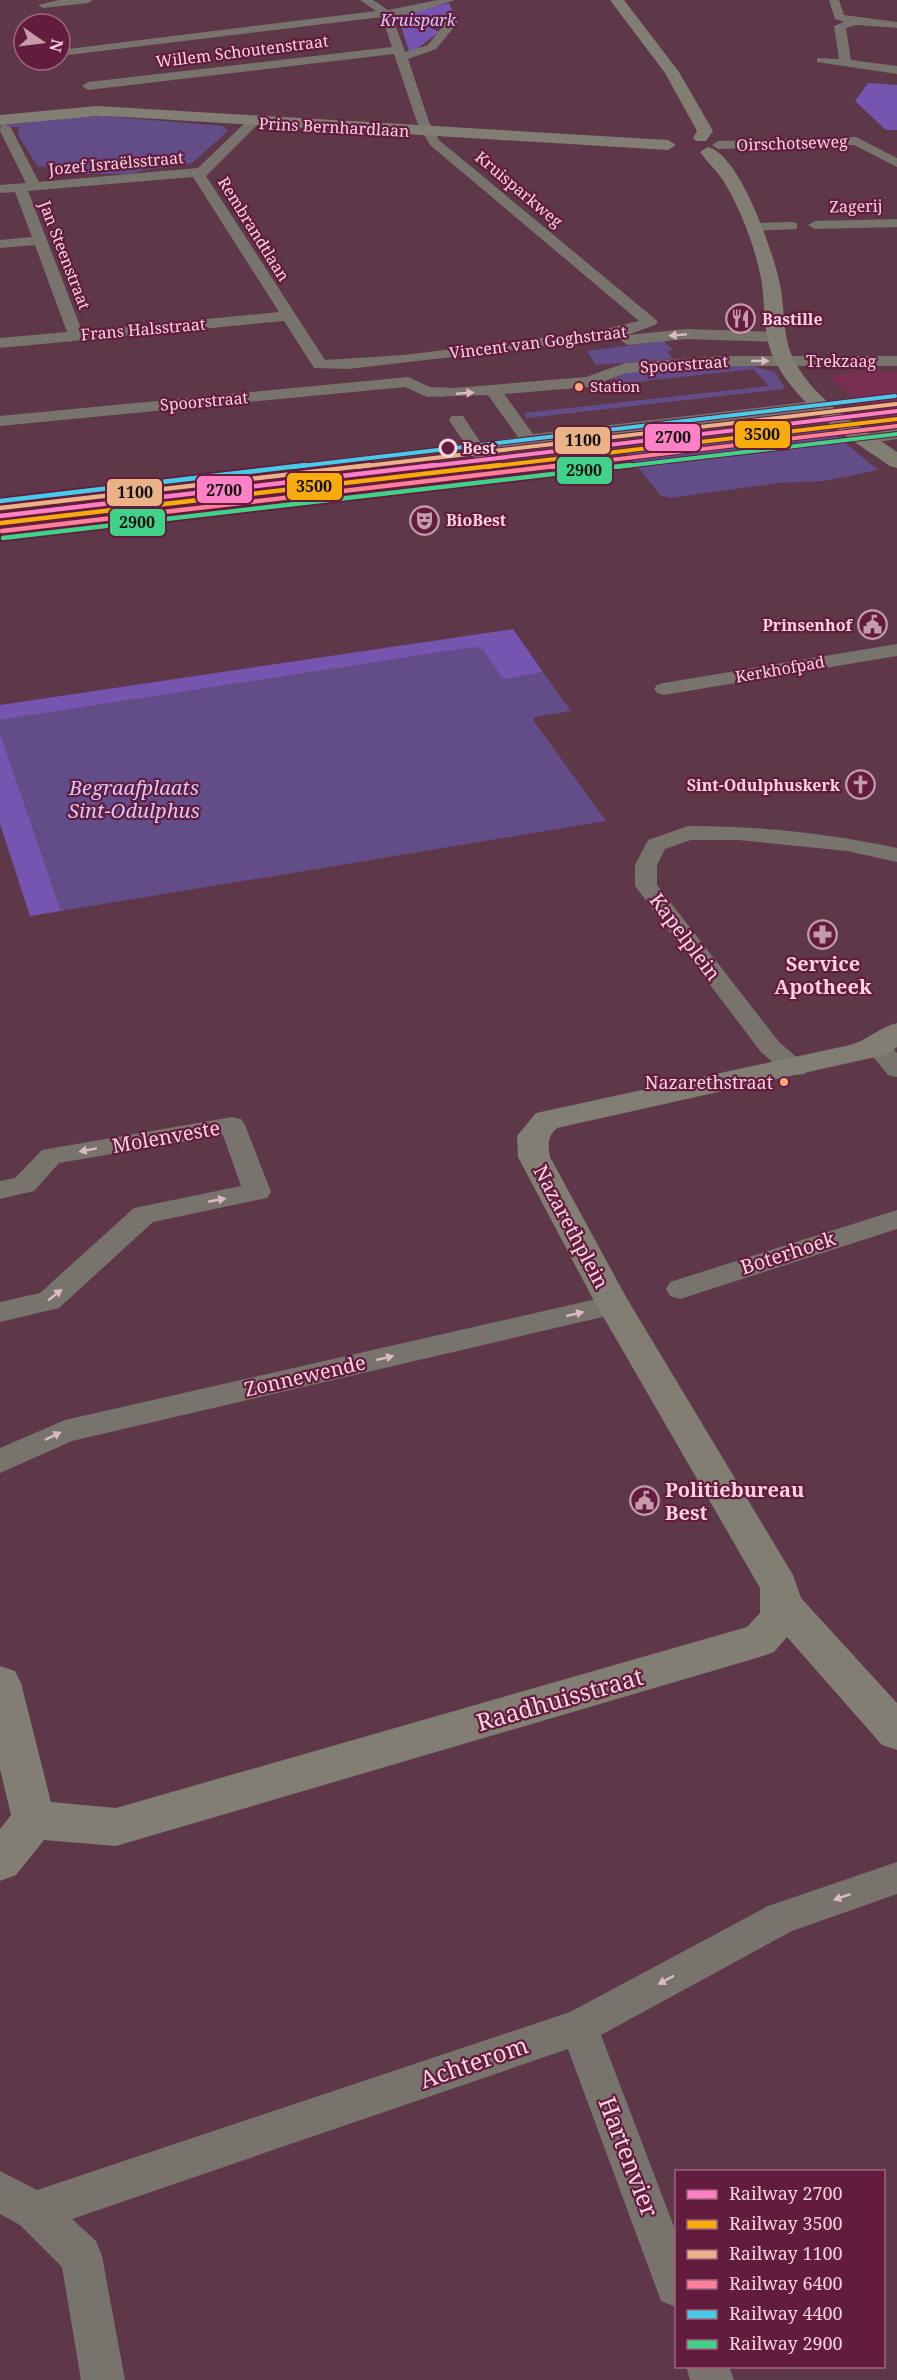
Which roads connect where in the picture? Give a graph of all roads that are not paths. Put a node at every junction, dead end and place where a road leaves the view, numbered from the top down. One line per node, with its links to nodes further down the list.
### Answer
1 (88, 0): 6 (street)
2 (365, 0): 7 (street)
3 (450, 0): 7 (street)
4 (617, 0): 20 (street, Oirschotseweg)
5 (834, 0): 8 (street)
6 (43, 6)
7 (386, 13): 11 (street, Kruisparkweg); 12 (street)
8 (857, 22): 10 (street); 14 (street)
9 (444, 23): 11 (street)
10 (897, 25)
11 (401, 54): 16 (street, Willem Schoutenstraat); 19 (street, Kruisparkweg)
12 (72, 56)
13 (821, 60): 14 (street)
14 (846, 64): 15 (street)
15 (897, 70)
16 (97, 111): 17 (street, Prins Bernhardlaan); 18 (street, Prins Bernhardlaan)
17 (253, 122): 19 (street, Prins Bernhardlaan); 22 (street, Rembrandtlaan)
18 (2, 124): 23 (street, Jan Steenstraat)
19 (430, 133): 20 (street, Prins Bernhardlaan); 32 (street, Kruisparkweg)
20 (695, 148): 21 (street, Oirschotseweg); 28 (street, Oirschotseweg)
21 (897, 163)
22 (201, 172): 23 (street, Jozef Israëlsstraat); 31 (street, Rembrandtlaan)
23 (27, 187): 24 (street, Jozef Israëlsstraat); 29 (street, Jan Steenstraat)
24 (0, 189)
25 (897, 223): 26 (street, Zagerij)
26 (815, 225)
27 (792, 226): 28 (street)
28 (753, 227): 34 (street, Oirschotseweg)
29 (40, 240): 30 (street); 33 (street, Jan Steenstraat)
30 (0, 244)
31 (287, 316): 33 (street, Frans Halsstraat); 36 (street, Rembrandtlaan)
32 (650, 322): 36 (street, Vincent van Goghstraat)
33 (76, 335): 35 (street, Frans Halsstraat)
34 (779, 337): 38 (street, Oirschotseweg); 39 (street, Spoorstraat, one-way to 39)
35 (0, 343)
36 (424, 356)
37 (897, 360): 38 (street, Trekzaag)
38 (785, 361): 40 (street, Spoorstraat, one-way to 38); 41 (street)
39 (408, 382): 40 (street, Spoorstraat, one-way to 40); 42 (street, Spoorstraat)
40 (493, 390): 46 (street)
41 (823, 405): 45 (street); 46 (street)
42 (0, 420)
43 (455, 422): 47 (street)
44 (897, 434): 45 (street)
45 (866, 439): 48 (street)
46 (530, 440): 47 (street)
47 (469, 446): 49 (street)
48 (897, 462)
49 (488, 470)
50 (897, 650): 51 (street, Kerkhofpad)
51 (664, 689)
52 (897, 855): 54 (street, Kapelplein)
53 (891, 1050): 54 (street)
54 (796, 1068): 58 (street, Nazarethplein)
55 (0, 1190): 59 (street, Molenveste, one-way to 55)
56 (897, 1219): 57 (street, Boterhoek)
57 (680, 1289)
58 (614, 1305): 60 (street, Zonnewende, one-way to 58); 61 (street)
59 (0, 1312)
60 (0, 1461)
61 (783, 1605): 63 (street); 64 (street, Raadhuisstraat)
62 (0, 1683): 64 (street)
63 (897, 1732)
64 (34, 1820): 65 (street)
65 (0, 1861)
66 (897, 1878): 67 (street, Achterom, one-way to 67)
67 (579, 2028): 68 (street, Achterom); 69 (street, Hartenvier)
68 (17, 2201): 70 (street)
69 (675, 2283)
70 (103, 2380)

